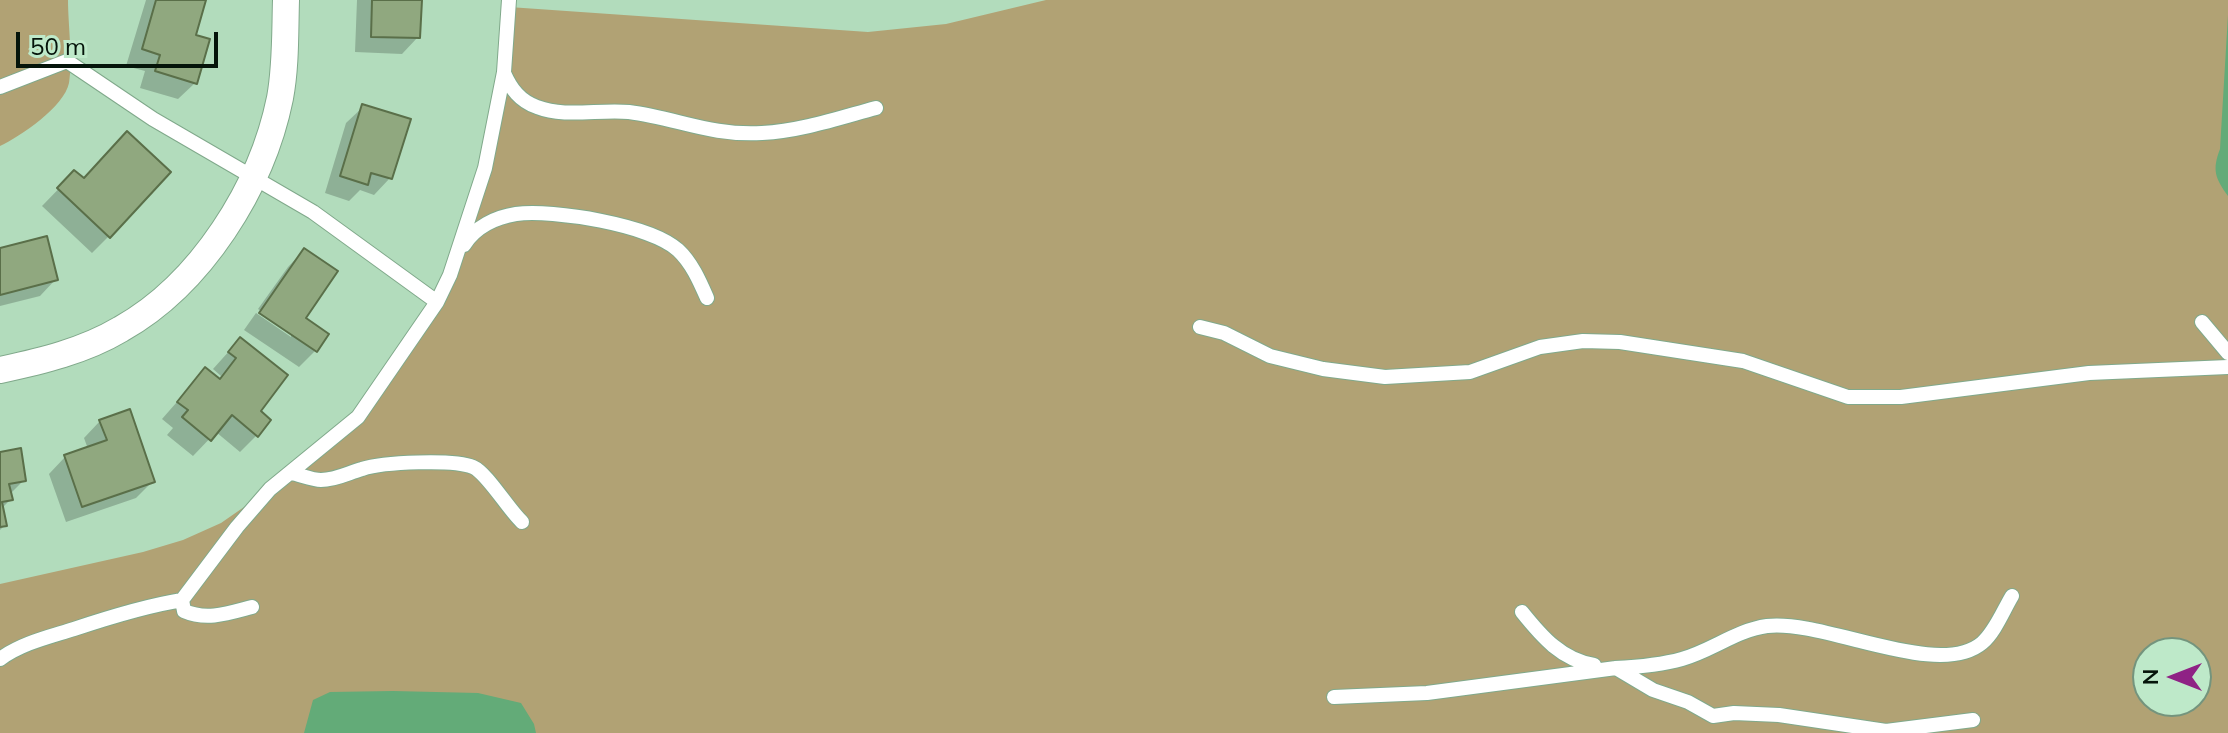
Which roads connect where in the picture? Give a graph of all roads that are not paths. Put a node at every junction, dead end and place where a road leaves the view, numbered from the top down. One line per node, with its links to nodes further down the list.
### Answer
1 (286, 0): 6 (street)
2 (509, 0): 3 (lane)
3 (504, 72): 5 (lane); 7 (lane)
4 (0, 87): 6 (lane)
5 (876, 108)
6 (252, 177): 9 (lane); 14 (street)
7 (456, 256): 8 (lane); 9 (lane)
8 (707, 298)
9 (437, 302): 15 (lane)
10 (2202, 322): 12 (lane)
11 (1200, 327): 13 (lane)
12 (2228, 353)
13 (2228, 367)
14 (0, 370)
15 (291, 473): 16 (lane); 18 (lane)
16 (522, 522)
17 (2012, 596): 22 (lane)
18 (182, 600): 19 (lane); 21 (lane)
19 (252, 607)
20 (1522, 612): 22 (lane)
21 (0, 659)
22 (1616, 668): 23 (lane); 24 (lane)
23 (1334, 697)
24 (1973, 720)

